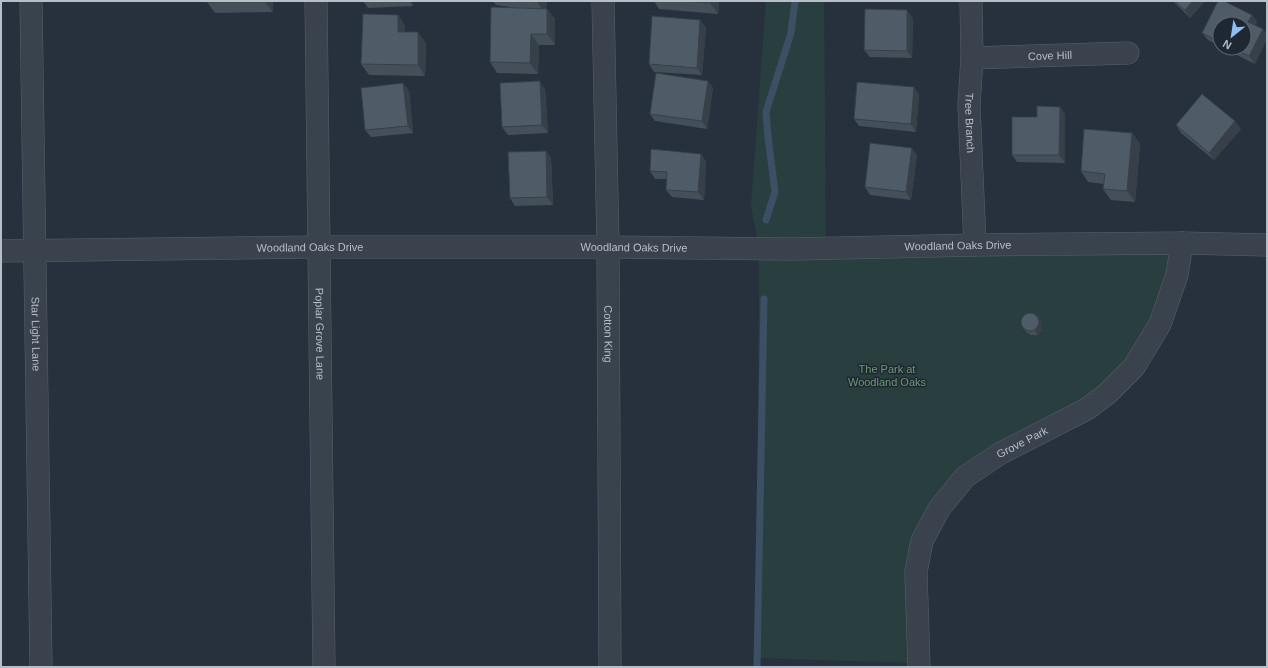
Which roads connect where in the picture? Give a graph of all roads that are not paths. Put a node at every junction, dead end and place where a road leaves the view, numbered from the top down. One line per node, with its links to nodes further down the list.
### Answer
1 (31, 1): 12 (street, Star Light Lane)
2 (316, 1): 10 (street, Poplar Grove Lane)
3 (604, 1): 11 (street, Cotton King)
4 (972, 1): 6 (street, Tree Branch)
5 (1128, 53): 6 (street, Cove Hill)
6 (972, 58): 8 (street, Tree Branch)
7 (1182, 243): 8 (street, Woodland Oaks Drive); 9 (street, Woodland Oaks Drive); 17 (street, Grove Park)
8 (975, 244): 11 (street, Woodland Oaks Drive)
9 (1267, 245)
10 (319, 246): 11 (street, Woodland Oaks Drive); 12 (street, Woodland Oaks Drive); 15 (street, Poplar Grove Lane)
11 (608, 247): 16 (street, Cotton King)
12 (35, 250): 13 (street, Woodland Oaks Drive); 14 (street, Star Light Lane)
13 (1, 251)
14 (41, 667)
15 (324, 667)
16 (610, 667)
17 (919, 667)

